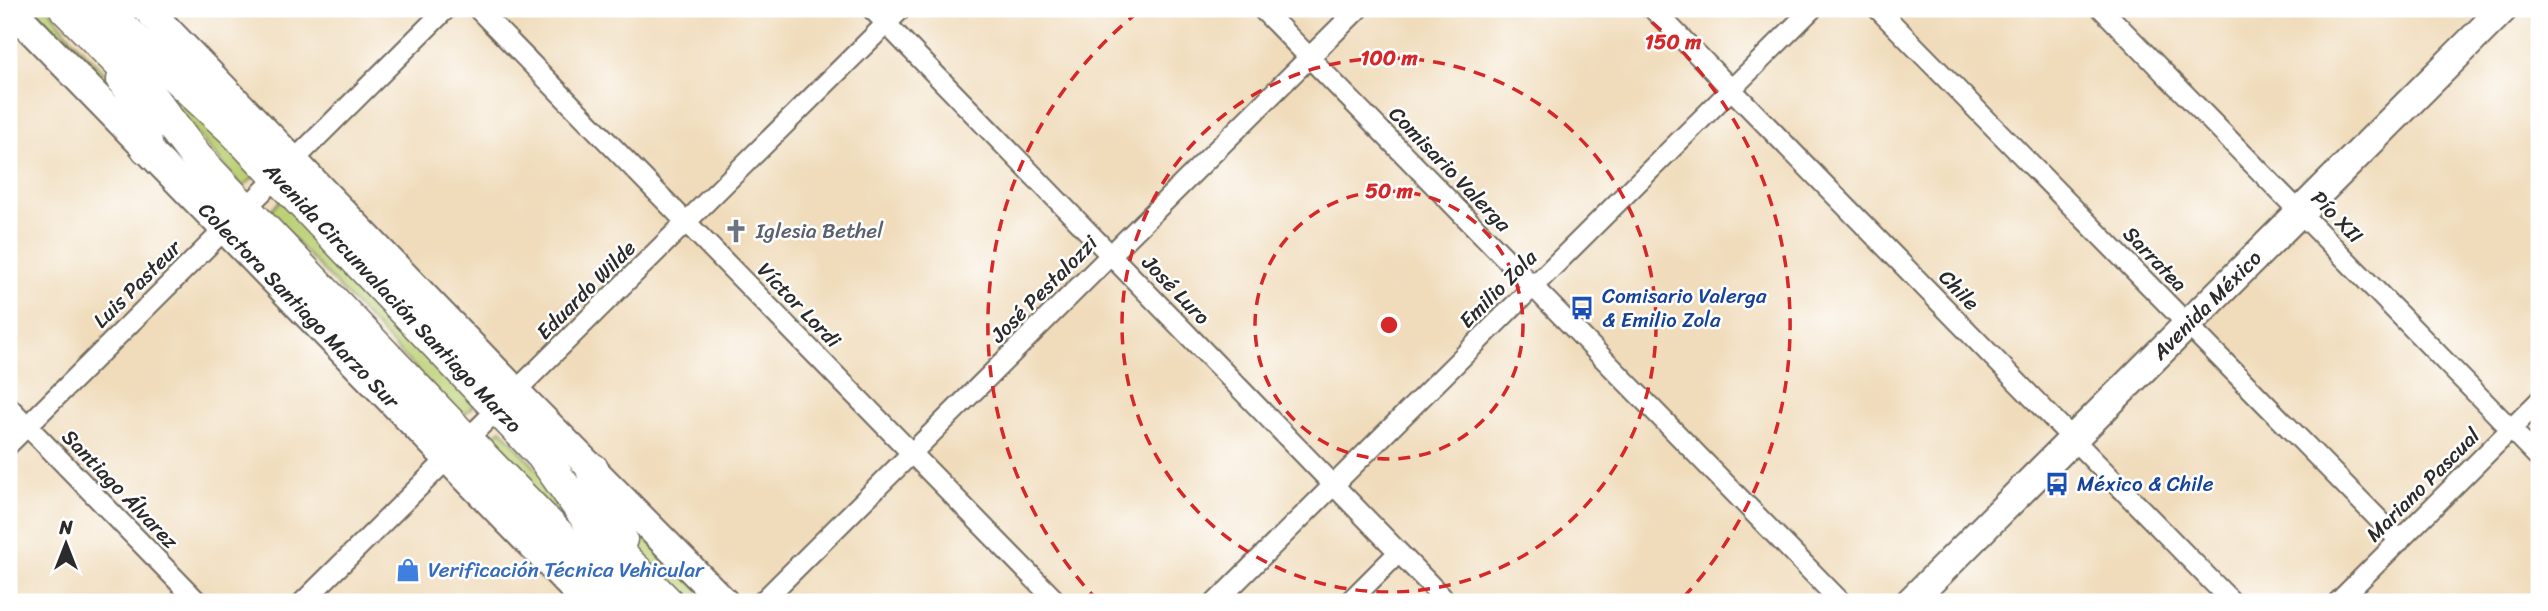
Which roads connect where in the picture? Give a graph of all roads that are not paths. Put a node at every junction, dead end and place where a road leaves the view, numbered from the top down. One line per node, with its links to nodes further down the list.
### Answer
1 (11, 9): 20 (street, Colectora Santiago Marzo Sur)
2 (59, 9): 20 (main road)
3 (66, 9): 23 (main road)
4 (102, 9): 21 (main road, Avenida Circunvalación Santiago Marzo)
5 (147, 9): 21 (street)
6 (446, 9): 21 (street, Luis Pasteur)
7 (478, 9): 24 (street, Víctor Lordi)
8 (872, 9): 17 (street, José Luro)
9 (901, 9): 17 (street, Eduardo Wilde)
10 (1262, 9): 18 (street, Comisario Valerga)
11 (1358, 9): 18 (street, José Pestalozzi)
12 (1653, 9): 19 (street, Chile)
13 (1812, 9): 19 (street, Emilio Zola)
14 (1878, 9): 27 (street, Sarratea)
15 (2102, 9): 22 (street, Pío XII)
16 (2503, 9): 22 (street, Avenida México)
17 (886, 23): 24 (street, Eduardo Wilde); 25 (street, José Luro)
18 (1310, 57): 25 (street, José Pestalozzi); 26 (street, Comisario Valerga)
19 (1731, 89): 26 (street, Emilio Zola); 33 (street, Chile)
20 (147, 148): 23 (street, Colectora Santiago Marzo Sur)
21 (286, 169): 23 (street, Luis Pasteur); 28 (main road, Avenida Circunvalación Santiago Marzo)
22 (2300, 212): 27 (street, Avenida México); 32 (street, Pío XII)
23 (235, 218): 31 (street, Luis Pasteur); 35 (main road)
24 (686, 222): 28 (street, Eduardo Wilde); 36 (street, Víctor Lordi)
25 (1111, 255): 36 (street, José Pestalozzi); 39 (street, José Luro)
26 (1533, 286): 39 (street, Emilio Zola); 54 (street, Comisario Valerga)
27 (2188, 324): 33 (street, Avenida México); 40 (street, Sarratea)
28 (507, 400): 35 (street, Eduardo Wilde); 38 (street); 46 (main road, Avenida Circunvalación Santiago Marzo)
29 (2539, 401): 32 (street, Mariano Pascual)
30 (9, 407): 31 (street, Santiago Álvarez)
31 (27, 426): 34 (street, Luis Pasteur); 42 (street, Santiago Álvarez)
32 (2511, 429): 37 (street, Pío XII); 40 (street, Mariano Pascual)
33 (2073, 439): 55 (street, Avenida México); 56 (street, Chile)
34 (9, 444)
35 (456, 450): 43 (street, Eduardo Wilde); 44 (street); 45 (main road)
36 (912, 453): 49 (street, José Pestalozzi); 50 (street, Víctor Lordi)
37 (2539, 458)
38 (592, 469): 47 (main road); 48 (street)
39 (1333, 485): 41 (street, José Luro); 51 (street, Emilio Zola)
40 (2400, 541): 57 (street, Mariano Pascual)
41 (1398, 553): 52 (street); 53 (street, José Luro)
42 (198, 602)
43 (303, 602)
44 (587, 602)
45 (624, 602)
46 (667, 602)
47 (679, 602)
48 (724, 602)
49 (762, 602)
50 (1057, 602)
51 (1216, 602)
52 (1349, 602)
53 (1447, 602)
54 (1841, 602)
55 (1910, 602)
56 (2232, 602)
57 (2338, 602)

